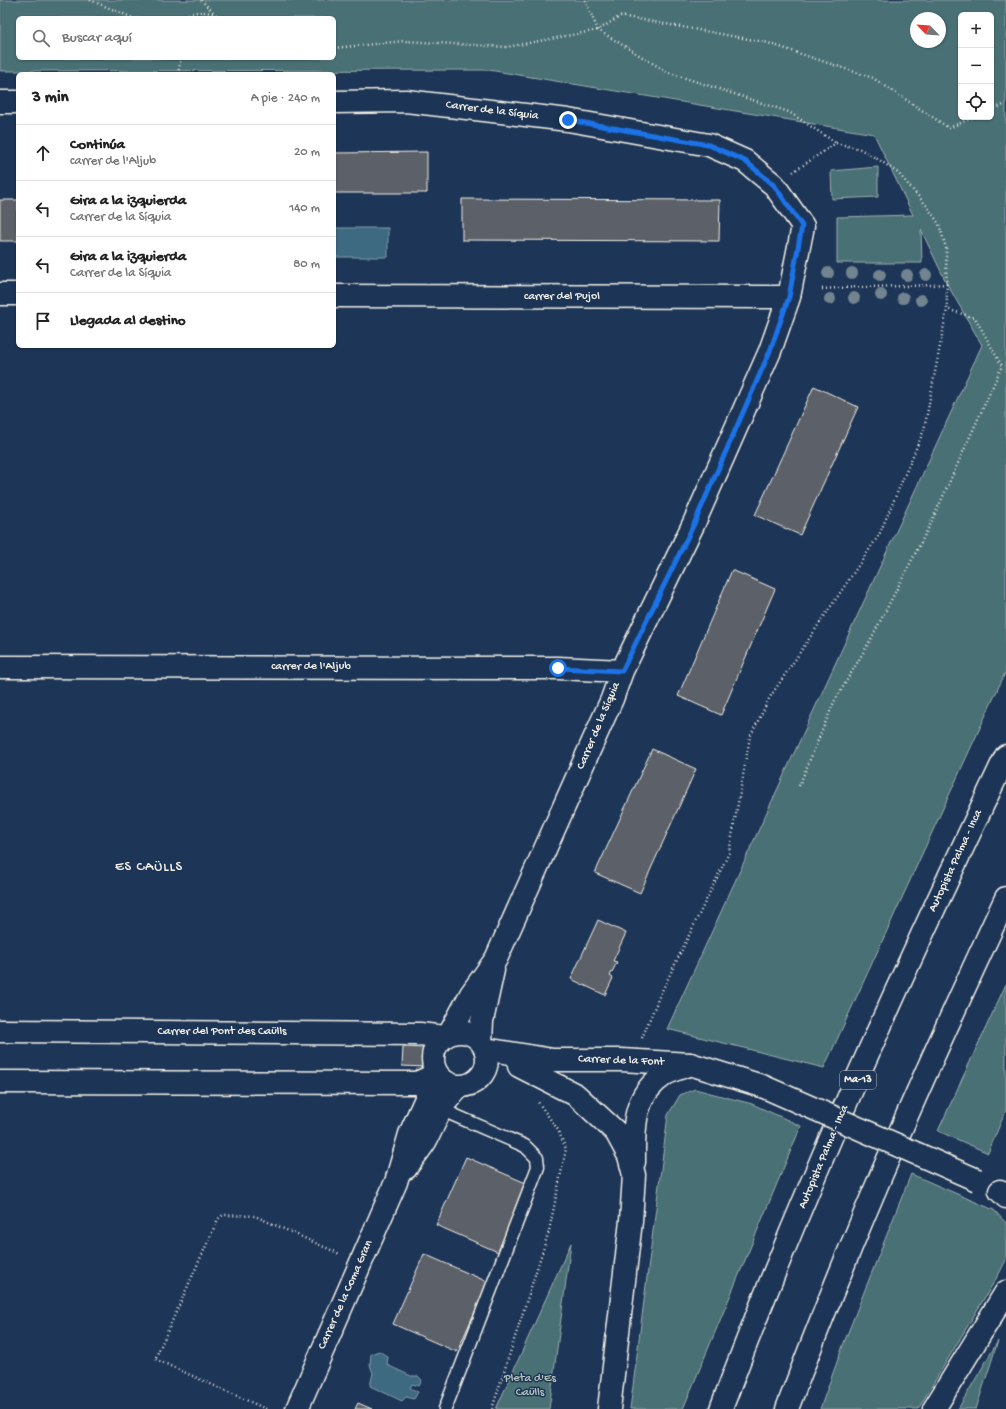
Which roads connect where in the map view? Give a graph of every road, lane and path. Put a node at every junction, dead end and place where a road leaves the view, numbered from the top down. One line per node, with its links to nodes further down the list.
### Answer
1 (90, 0): 5 (path)
2 (201, 0): 4 (path)
3 (585, 0): 9 (path)
4 (214, 13): 6 (path); 7 (path); 8 (path)
5 (128, 16)
6 (183, 16)
7 (213, 16)
8 (219, 16)
9 (598, 30): 10 (path); 18 (path); 19 (path)
10 (336, 48)
11 (181, 60): 12 (path)
12 (178, 72)
13 (0, 102): 14 (main road)
14 (16, 102)
15 (336, 102): 20 (main road, Carrer de la Síquia)
16 (1006, 104): 17 (path)
17 (994, 109)
18 (967, 120)
19 (836, 143): 20 (path); 21 (path)
20 (774, 185): 26 (main road, Carrer de la Síquia)
21 (946, 284): 22 (path); 27 (path)
22 (822, 288)
23 (0, 294): 24 (main road)
24 (16, 294)
25 (336, 296): 26 (main road, carrer del Pujol)
26 (789, 297): 29 (main road, Carrer de la Síquia)
27 (947, 309): 31 (path); 36 (path)
28 (0, 667): 29 (main road, carrer de l'Aljub)
29 (622, 671): 33 (main road, Carrer de la Síquia)
30 (1006, 756): 56 (main road, Autopista Palma - Inca / Ma-13)
31 (799, 786)
32 (1006, 898): 57 (main road)
33 (496, 959): 35 (main road, Carrer de la Síquia); 37 (main road, Carrer de la Síquia)
34 (0, 1031): 35 (main road, Carrer del Pont des Caülls)
35 (447, 1035): 37 (main road); 41 (main road)
36 (640, 1042)
37 (484, 1053): 38 (main road, Carrer de la Font); 40 (main road, Carrer de la Font); 43 (main road)
38 (553, 1060): 39 (main road, Carrer de la Font); 40 (main road, Carrer de la Font)
39 (690, 1064): 46 (main road); 48 (main road, Carrer de la Font, bridge)
40 (518, 1066): 46 (main road)
41 (437, 1074): 42 (main road); 43 (main road); 47 (main road, Carrer de la Coma Gran)
42 (0, 1082)
43 (461, 1086): 45 (main road, Carrer de la Coma Gran)
44 (537, 1098): 54 (path)
45 (440, 1109): 47 (main road, Carrer de la Coma Gran); 53 (lane)
46 (634, 1175): 55 (main road)
47 (396, 1182): 52 (main road, Carrer de la Coma Gran)
48 (1004, 1194)
49 (341, 1254): 51 (path)
50 (1005, 1295): 58 (main road)
51 (266, 1409)
52 (297, 1409)
53 (445, 1409)
54 (492, 1409)
55 (609, 1409)
56 (721, 1409)
57 (787, 1409)
58 (934, 1409)

